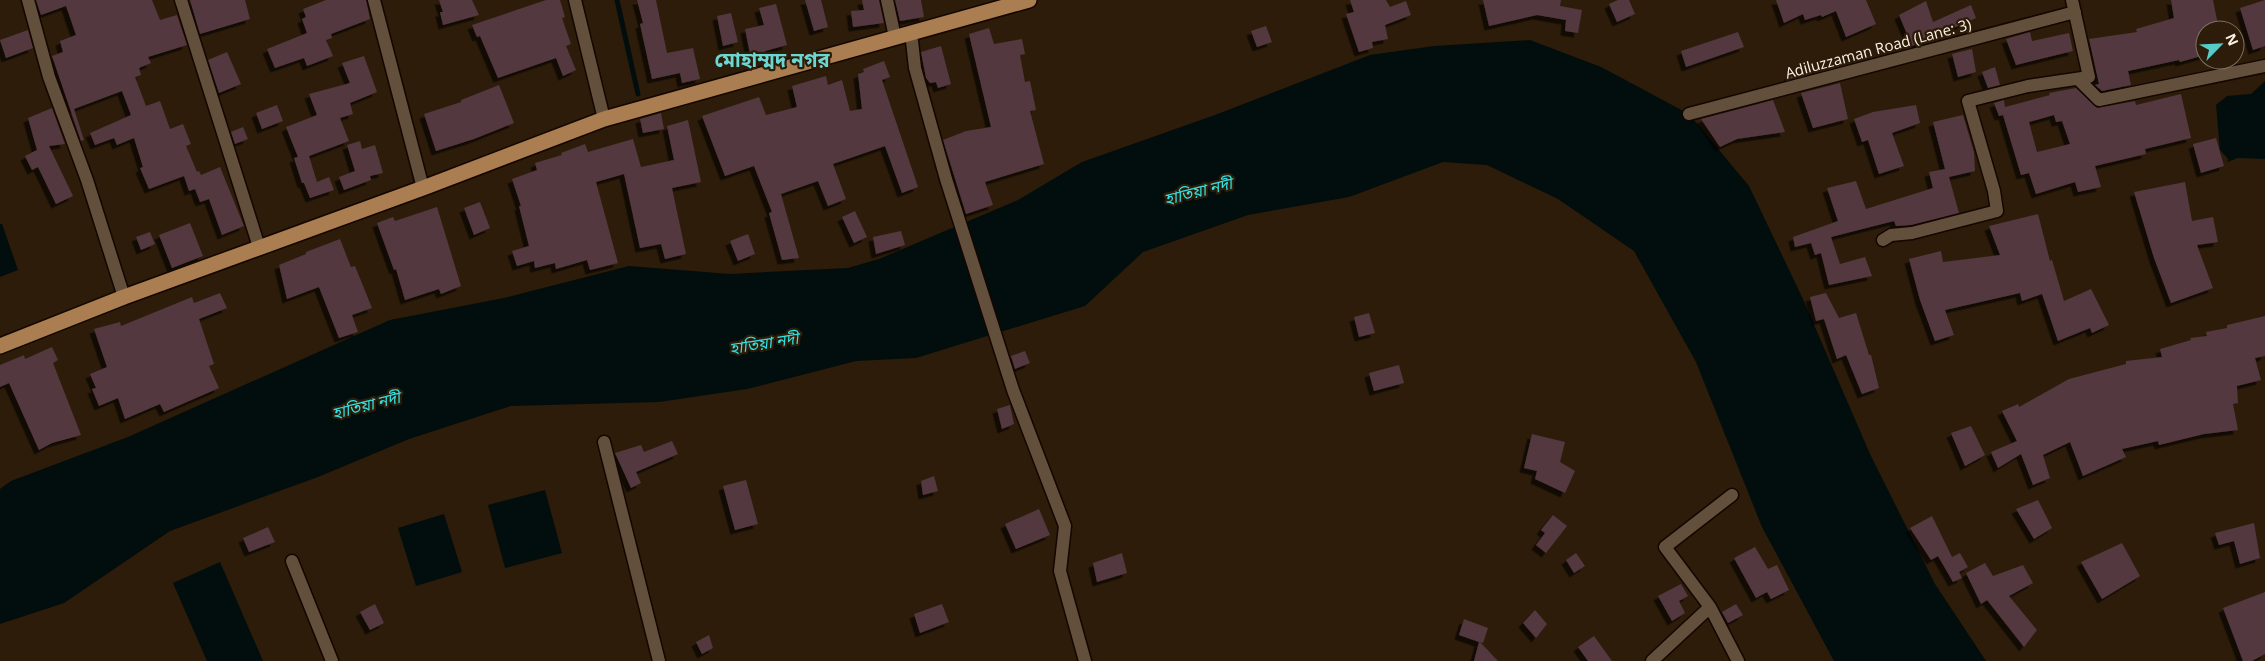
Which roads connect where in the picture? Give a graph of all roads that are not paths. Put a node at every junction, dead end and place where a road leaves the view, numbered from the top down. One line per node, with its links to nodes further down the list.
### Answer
1 (28, 0): 17 (street)
2 (181, 0): 16 (street)
3 (374, 0): 14 (street)
4 (575, 0): 13 (street)
5 (887, 0): 9 (street)
6 (1020, 1): 8 (main road)
7 (2074, 6): 11 (street); 12 (street, Adiluzzaman Road (Lane: 3))
8 (911, 32): 9 (main road); 25 (street)
9 (895, 37): 13 (main road)
10 (2265, 66): 11 (street)
11 (2078, 79): 15 (street)
12 (1689, 114)
13 (604, 119): 14 (main road)
14 (423, 188): 16 (main road)
15 (1882, 240)
16 (259, 248): 17 (main road)
17 (124, 297): 18 (main road)
18 (0, 346)
19 (604, 442): 24 (street)
20 (1732, 495): 22 (street)
21 (292, 561): 23 (street)
22 (1710, 607): 26 (street); 27 (street)
23 (332, 661)
24 (659, 661)
25 (1085, 661)
26 (1652, 661)
27 (1738, 661)

